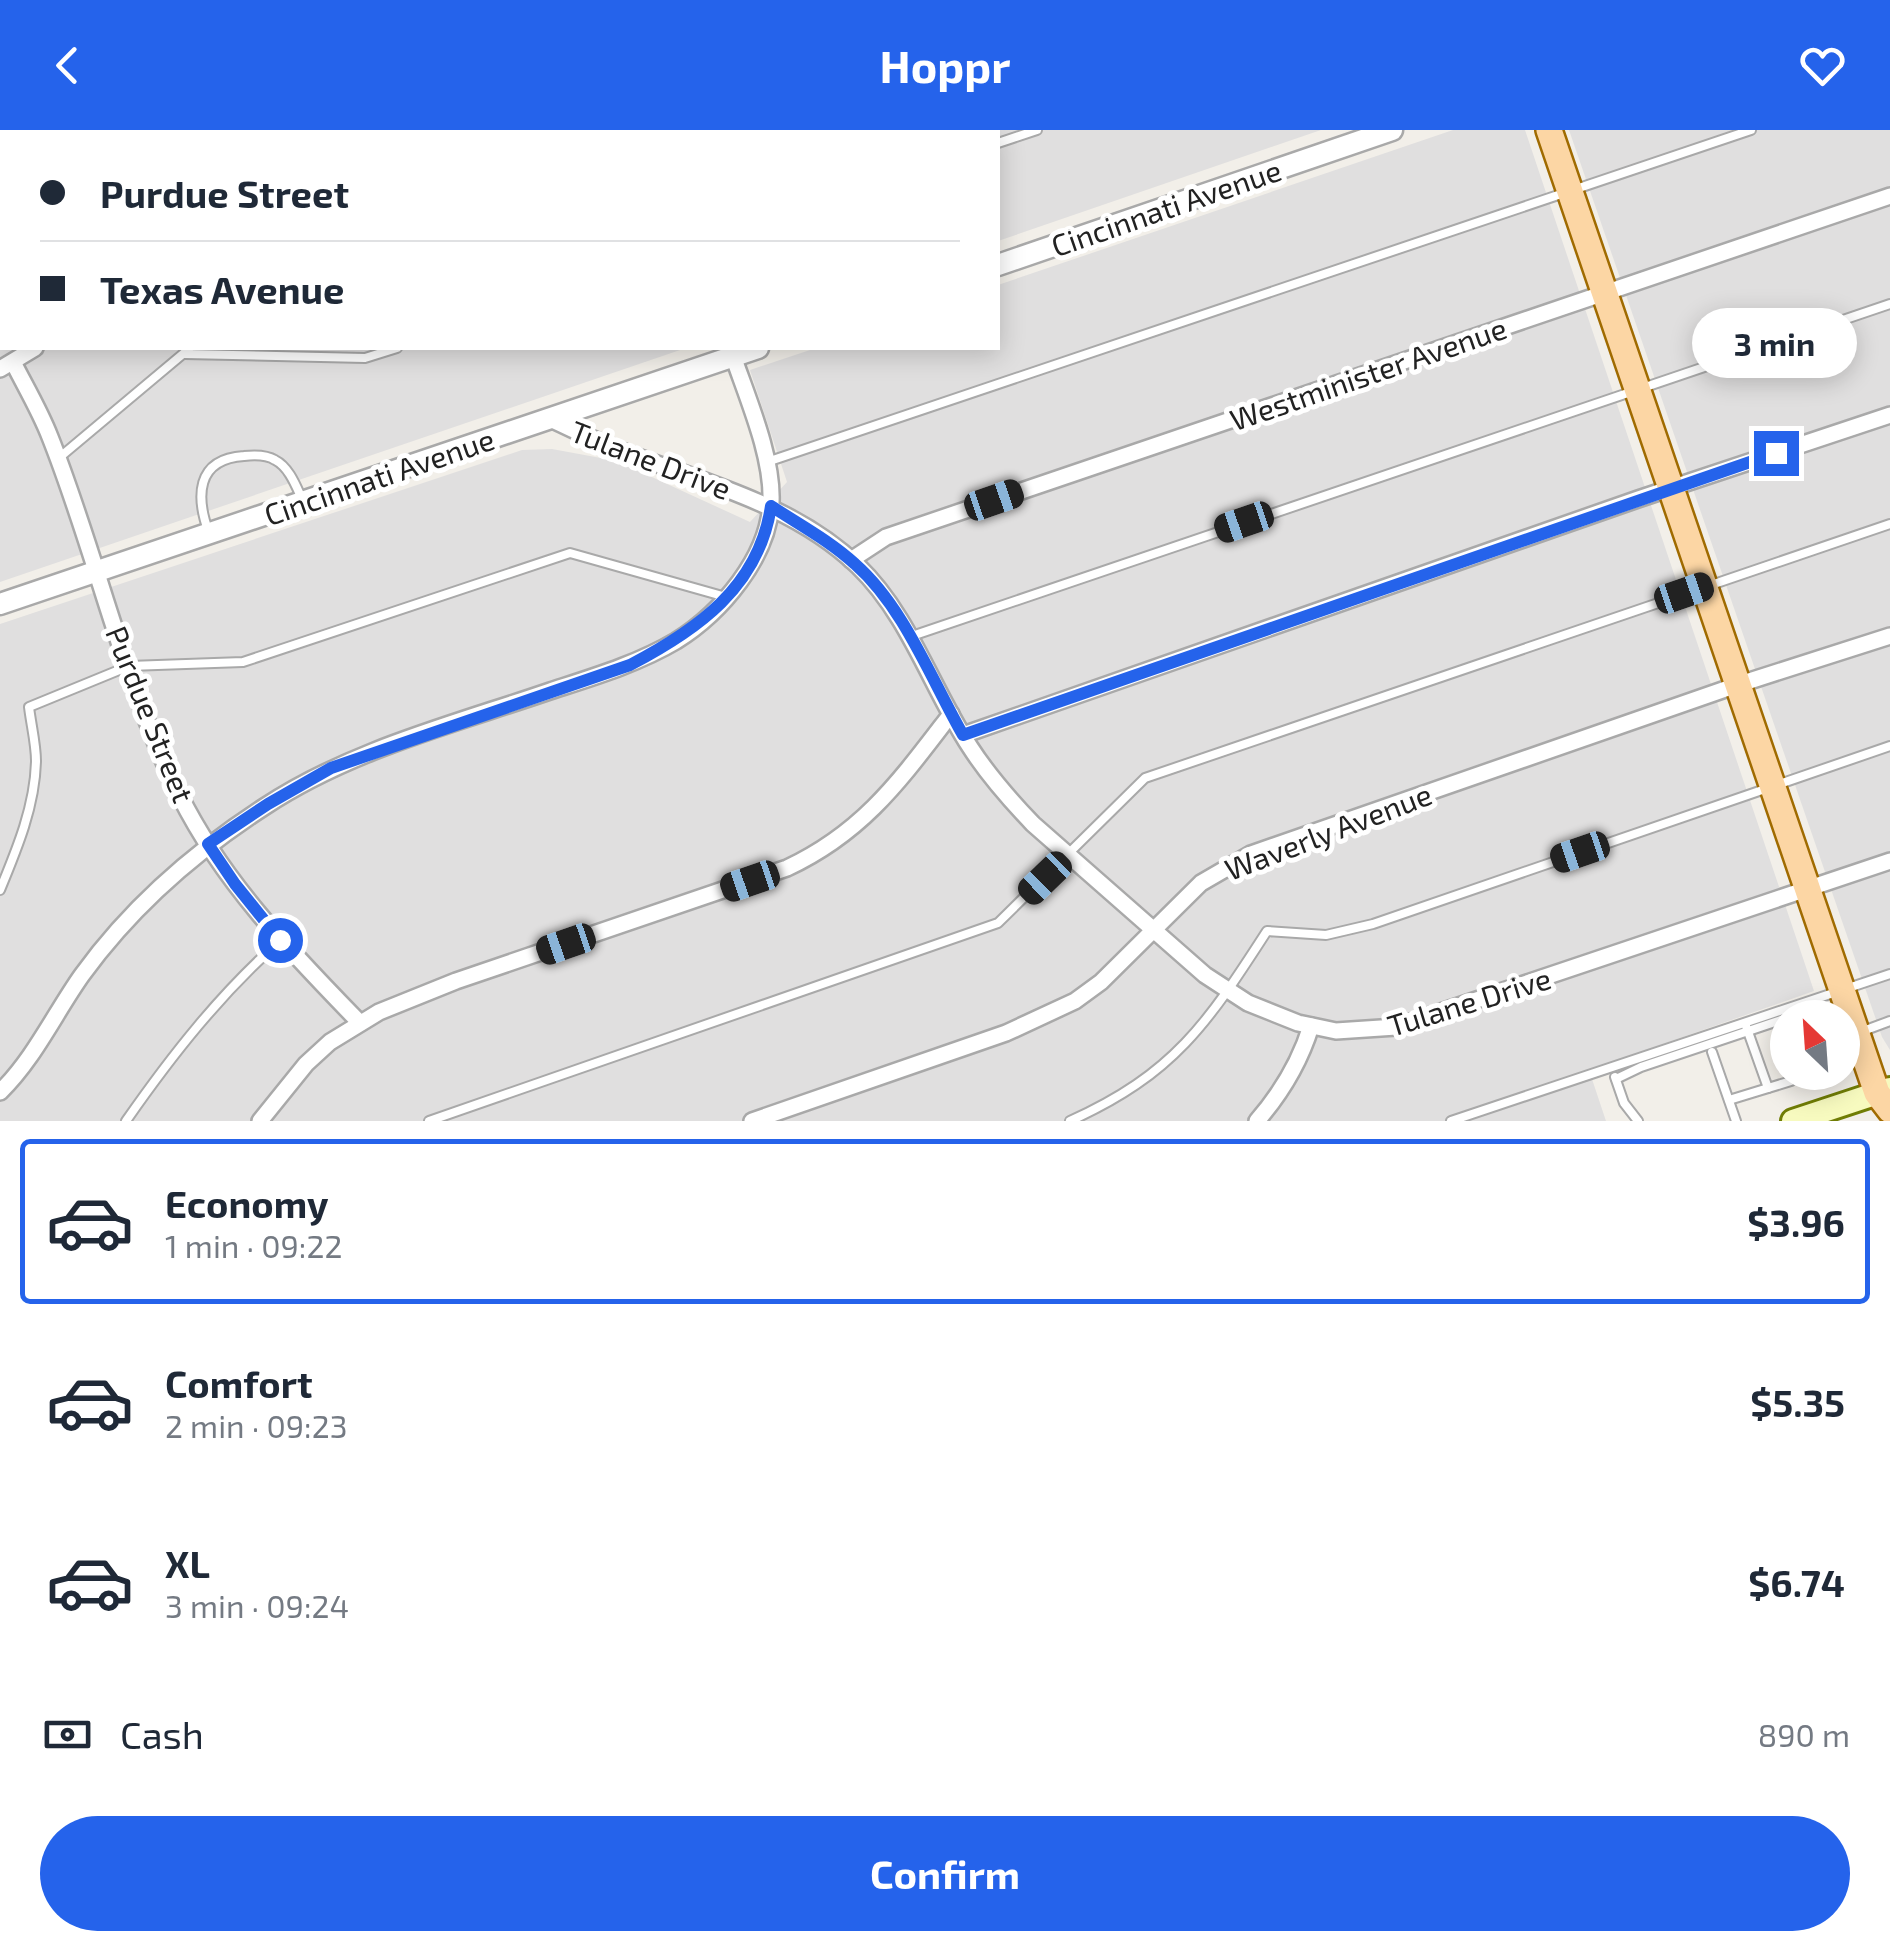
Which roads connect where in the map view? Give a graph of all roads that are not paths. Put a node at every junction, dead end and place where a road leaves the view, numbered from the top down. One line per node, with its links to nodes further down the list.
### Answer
1 (1037, 130): 5 (lane)
2 (1392, 130): 8 (street, Cincinnati Avenue)
3 (1549, 130): 6 (main road)
4 (1751, 130): 6 (lane)
5 (1000, 142)
6 (1570, 191): 9 (main road); 20 (lane)
7 (1890, 196): 9 (street, Westminister Avenue)
8 (1000, 264)
9 (1604, 292): 16 (main road); 26 (street, Westminister Avenue)
10 (1890, 304): 16 (lane)
11 (32, 350): 15 (street)
12 (390, 350): 13 (lane)
13 (188, 351): 19 (lane)
14 (732, 352): 18 (street, Cincinnati Avenue); 20 (street)
15 (6, 365): 19 (street, Purdue Street)
16 (1637, 389): 21 (main road); 32 (lane)
17 (1890, 415): 21 (street)
18 (550, 419): 22 (street, Cincinnati Avenue); 23 (street, Tulane Drive)
19 (57, 459): 27 (street, Purdue Street)
20 (767, 462): 23 (street)
21 (1670, 488): 28 (main road); 36 (street)
22 (303, 502): 25 (street, Cincinnati Avenue); 25 (lane)
23 (771, 506): 26 (street, Tulane Drive); 29 (street)
24 (1890, 524): 28 (lane)
25 (209, 533): 27 (street, Cincinnati Avenue)
26 (850, 560): 32 (street, Tulane Drive)
27 (96, 571): 30 (street, Cincinnati Avenue); 33 (street, Purdue Street)
28 (1703, 586): 34 (main road); 40 (lane)
29 (726, 597): 33 (lane); 39 (street)
30 (0, 604)
31 (1890, 636): 34 (street, Waverly Avenue)
32 (908, 637): 35 (street, Tulane Drive)
33 (129, 666): 39 (street, Purdue Street); 42 (lane)
34 (1738, 685): 38 (main road); 44 (street, Waverly Avenue)
35 (951, 714): 36 (street, Tulane Drive); 52 (street)
36 (963, 735): 40 (street, Tulane Drive)
37 (1890, 746): 38 (lane)
38 (1772, 787): 43 (main road); 48 (lane)
39 (208, 844): 45 (street, Purdue Street); 62 (street)
40 (1068, 856): 44 (street, Tulane Drive); 68 (lane)
41 (1890, 860): 43 (street, Tulane Drive)
42 (0, 890)
43 (1808, 890): 47 (main road); 54 (street, Tulane Drive)
44 (1153, 930): 48 (street, Tulane Drive); 69 (street, Waverly Avenue)
45 (280, 940): 52 (street, Purdue Street); 66 (lane)
46 (1890, 974): 47 (lane)
47 (1844, 990): 49 (lane); 50 (main road)
48 (1228, 991): 54 (street, Tulane Drive); 70 (lane)
49 (1822, 1000)
50 (1847, 1000)
51 (1770, 1021): 55 (lane)
52 (360, 1022): 67 (street)
53 (1890, 1022): 56 (lane)
54 (1311, 1026): 71 (street)
55 (1747, 1027): 59 (lane); 60 (lane); 61 (lane)
56 (1860, 1032)
57 (1860, 1038): 63 (main road)
58 (1712, 1052): 64 (lane)
59 (1612, 1068): 60 (lane); 72 (lane)
60 (1616, 1079): 73 (lane)
61 (1768, 1088): 64 (lane)
62 (0, 1092)
63 (1886, 1097): 65 (main road); 75 (main road)
64 (1729, 1100): 74 (lane)
65 (1801, 1120)
66 (126, 1121)
67 (260, 1121)
68 (429, 1121)
69 (752, 1121)
70 (1070, 1121)
71 (1257, 1121)
72 (1450, 1121)
73 (1638, 1121)
74 (1736, 1121)
75 (1872, 1121)

